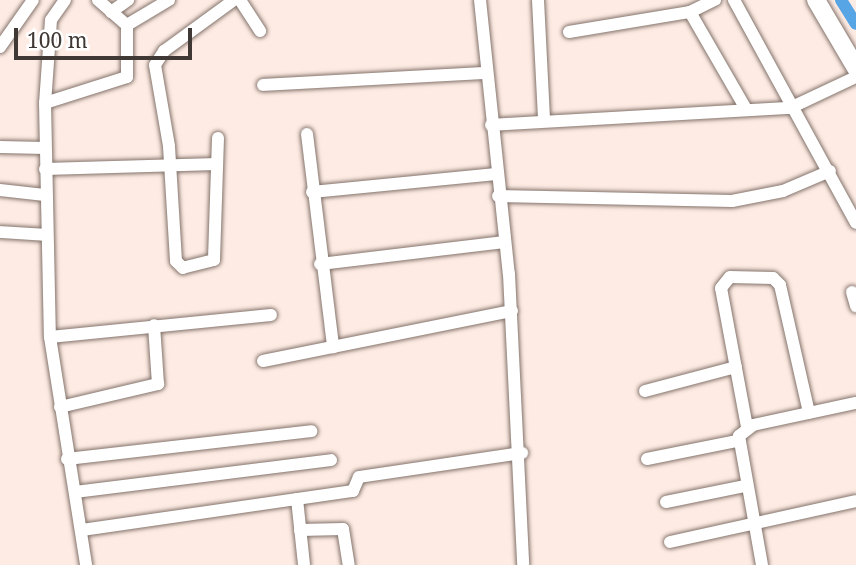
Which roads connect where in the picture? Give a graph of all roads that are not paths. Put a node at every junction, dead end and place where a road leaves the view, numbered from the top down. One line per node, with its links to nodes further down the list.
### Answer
1 (33, 0): 18 (street)
2 (65, 0): 23 (street)
3 (98, 0): 13 (street)
4 (128, 0): 13 (street)
5 (169, 0): 15 (street)
6 (234, 0): 32 (street)
7 (240, 0): 16 (street)
8 (480, 0): 20 (street)
9 (538, 0): 26 (street)
10 (715, 0): 14 (street)
11 (734, 0): 24 (street)
12 (816, 0): 19 (street)
13 (111, 12): 15 (street)
14 (690, 12): 17 (street); 25 (street)
15 (127, 25): 23 (street)
16 (260, 31)
17 (569, 32)
18 (0, 47)
19 (856, 68)
20 (487, 73): 22 (street); 27 (street)
21 (856, 76): 24 (street)
22 (263, 85)
23 (45, 103): 31 (street)
24 (790, 107): 25 (street); 35 (street)
25 (746, 109): 26 (street)
26 (544, 119): 27 (street)
27 (491, 125): 36 (street)
28 (307, 134): 38 (street)
29 (218, 138): 33 (street)
30 (0, 147): 31 (street)
31 (46, 148): 34 (street)
32 (170, 162): 33 (street); 33 (street); 34 (street)
33 (217, 164)
34 (45, 169): 39 (street)
35 (830, 172): 40 (street); 41 (street)
36 (496, 174): 38 (street); 40 (street)
37 (0, 190): 39 (street)
38 (312, 192): 45 (street)
39 (45, 195): 43 (street)
40 (498, 196): 44 (street)
41 (856, 223)
42 (0, 232): 43 (street)
43 (46, 235): 51 (street)
44 (505, 242): 45 (street); 48 (street)
45 (320, 264): 52 (street)
46 (852, 292): 47 (street)
47 (856, 306)
48 (512, 311): 52 (street); 62 (street)
49 (271, 315): 50 (street)
50 (154, 325): 51 (street); 57 (street)
51 (50, 337): 57 (street)
52 (333, 347): 53 (street)
53 (263, 361)
54 (736, 367): 55 (street); 58 (street); 59 (street)
55 (645, 391)
56 (856, 403): 58 (street)
57 (60, 407): 63 (street)
58 (808, 413): 59 (street)
59 (747, 427): 61 (street)
60 (311, 431): 63 (street)
61 (737, 441): 64 (street); 66 (street)
62 (522, 453): 68 (street); 78 (street)
63 (67, 458): 67 (street)
64 (647, 459)
65 (331, 460): 67 (street)
66 (745, 486): 70 (street); 71 (street)
67 (75, 492): 72 (street)
68 (297, 499): 72 (street); 73 (street)
69 (856, 500): 71 (street)
70 (666, 502)
71 (754, 526): 74 (street); 79 (street)
72 (82, 530): 75 (street)
73 (300, 530): 76 (street); 77 (street)
74 (670, 542)
75 (86, 565)
76 (304, 565)
77 (349, 565)
78 (523, 565)
79 (762, 565)

